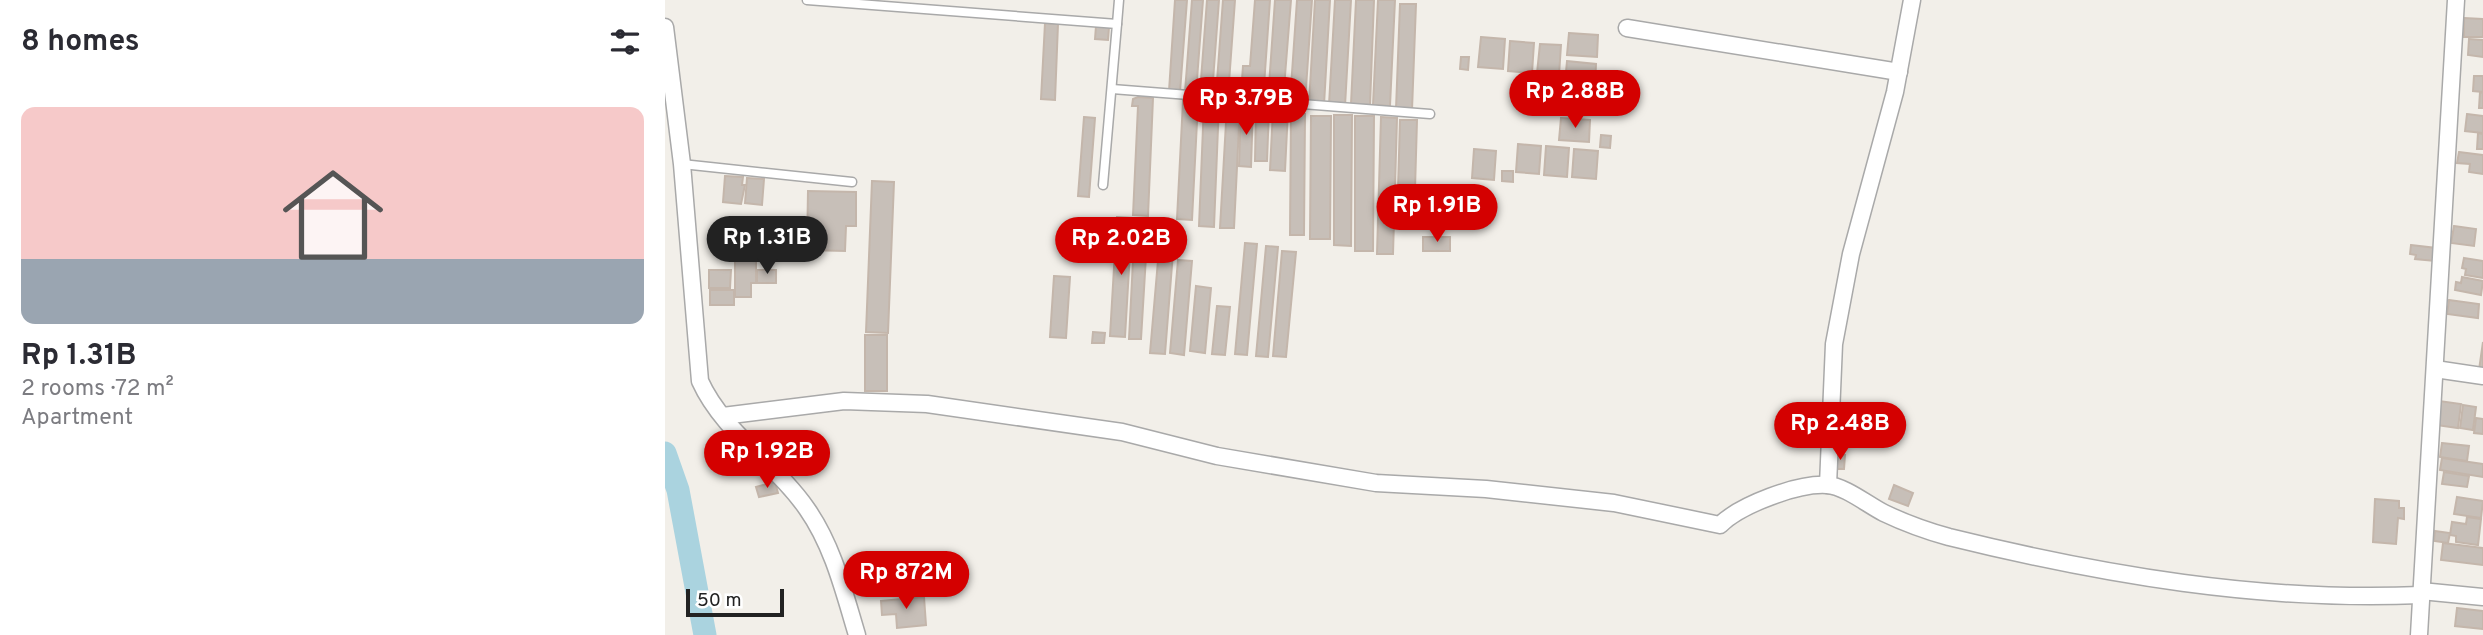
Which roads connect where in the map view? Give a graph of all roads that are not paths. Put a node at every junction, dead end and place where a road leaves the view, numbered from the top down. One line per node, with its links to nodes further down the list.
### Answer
1 (807, 0): 5 (lane)
2 (1119, 0): 5 (lane)
3 (1912, 0): 8 (street)
4 (2456, 0): 14 (street)
5 (1117, 24): 9 (lane)
6 (665, 27): 11 (street)
7 (1627, 29): 8 (street)
8 (1899, 72): 17 (street)
9 (1112, 89): 10 (lane); 13 (lane)
10 (1430, 114)
11 (682, 164): 12 (lane); 16 (street)
12 (852, 183)
13 (1103, 185)
14 (2435, 369): 15 (street); 18 (street)
15 (2483, 376)
16 (723, 416): 17 (street); 20 (street)
17 (1828, 485): 18 (street)
18 (2422, 586): 19 (street); 21 (street)
19 (2483, 597)
20 (857, 635)
21 (2419, 635)

